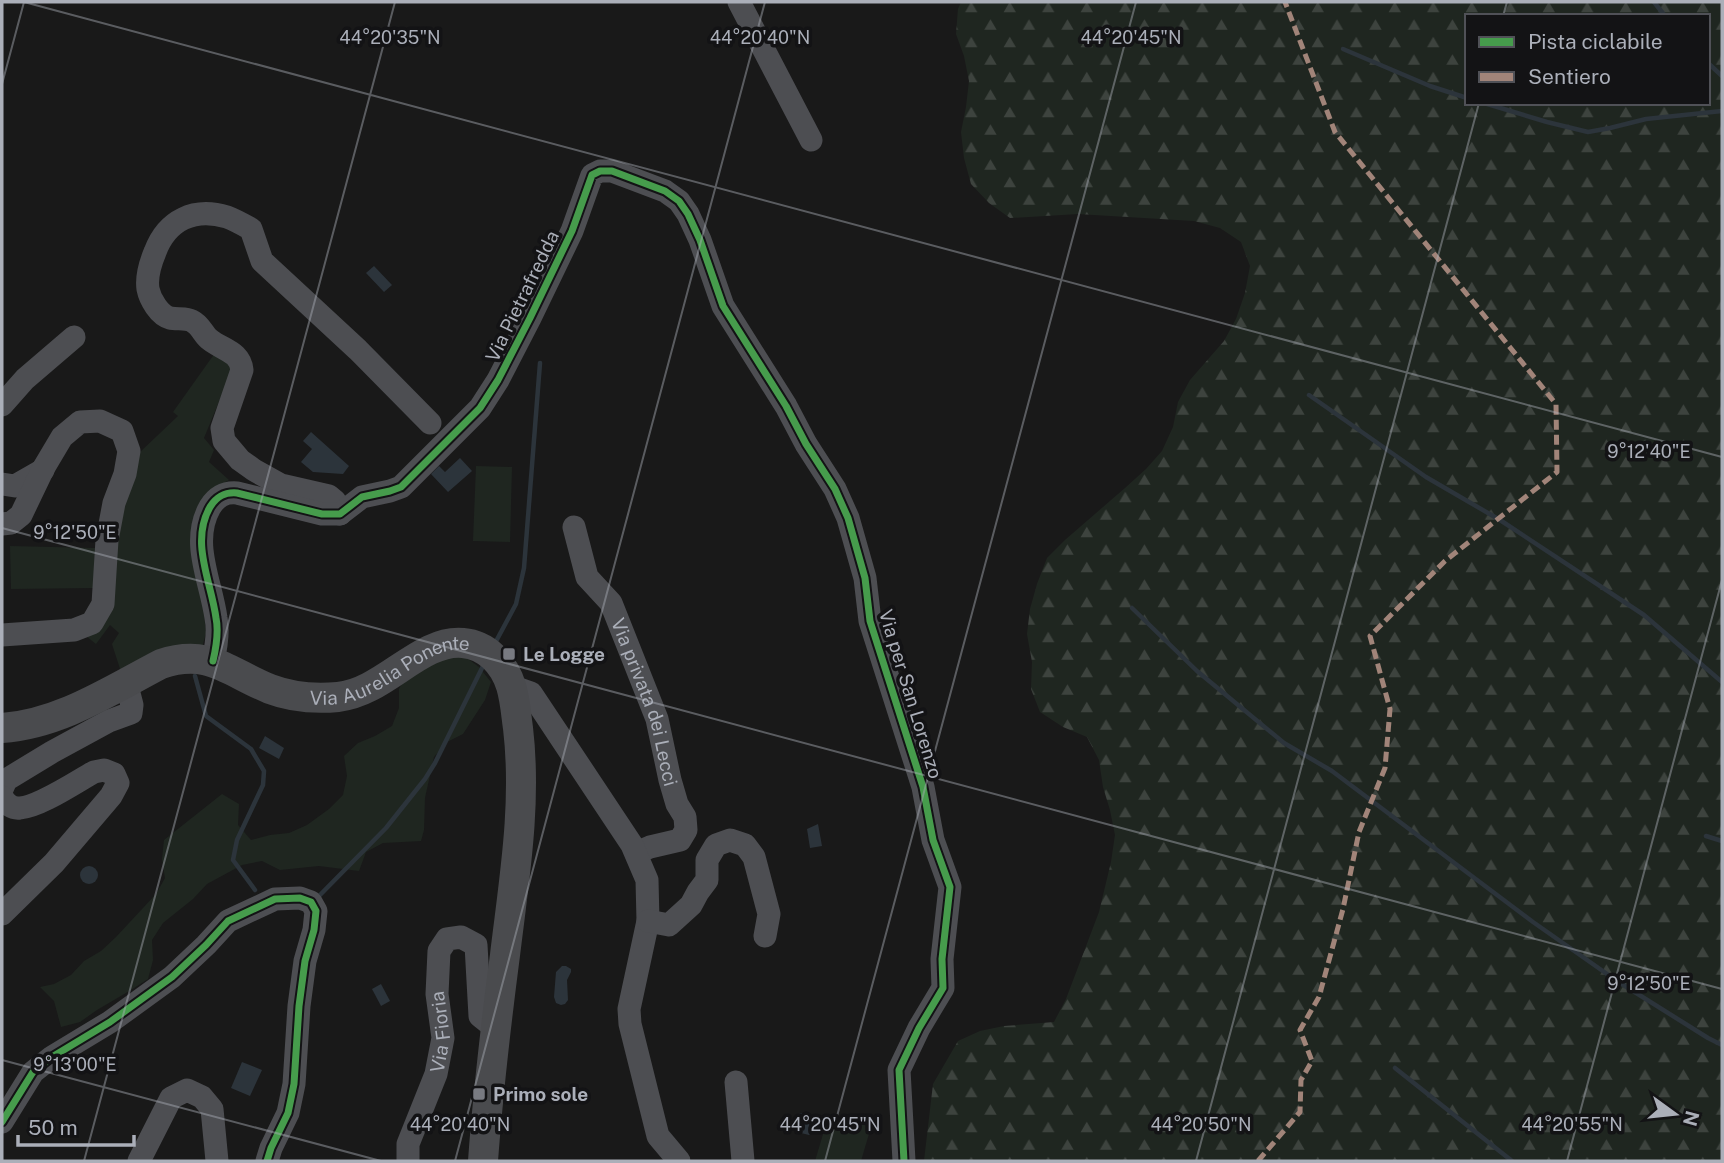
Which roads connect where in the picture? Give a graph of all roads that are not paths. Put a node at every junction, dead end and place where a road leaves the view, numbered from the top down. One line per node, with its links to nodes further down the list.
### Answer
1 (739, 2): 2 (street)
2 (811, 140)
3 (74, 337): 4 (street)
4 (2, 405)
5 (430, 423): 8 (street)
6 (43, 470): 7 (street); 10 (street); 12 (street)
7 (2, 484)
8 (340, 514): 9 (street, Via Pietrafredda); 13 (street)
9 (848, 517): 33 (street, Via per San Lorenzo)
10 (2, 524)
11 (574, 527): 19 (street, Via privata dei Lecci)
12 (2, 635)
13 (213, 661): 14 (main road, Via Aurelia Ponente); 15 (main road, Via Aurelia Ponente)
14 (126, 682): 16 (main road, Via Aurelia Ponente); 17 (street)
15 (512, 687): 19 (street); 23 (main road, Via Aurelia Ponente)
16 (2, 728)
17 (2, 789)
18 (2, 797): 20 (street)
19 (636, 853): 21 (street)
20 (2, 914)
21 (648, 921): 22 (street); 31 (street)
22 (765, 936)
23 (495, 1028): 29 (street, Via Fioria); 30 (main road, Via Aurelia Ponente)
24 (736, 1082): 32 (street)
25 (2, 1122): 28 (street)
26 (139, 1161): 27 (street)
27 (217, 1161)
28 (267, 1161)
29 (408, 1161)
30 (483, 1161)
31 (679, 1161)
32 (743, 1161)
33 (904, 1161)

